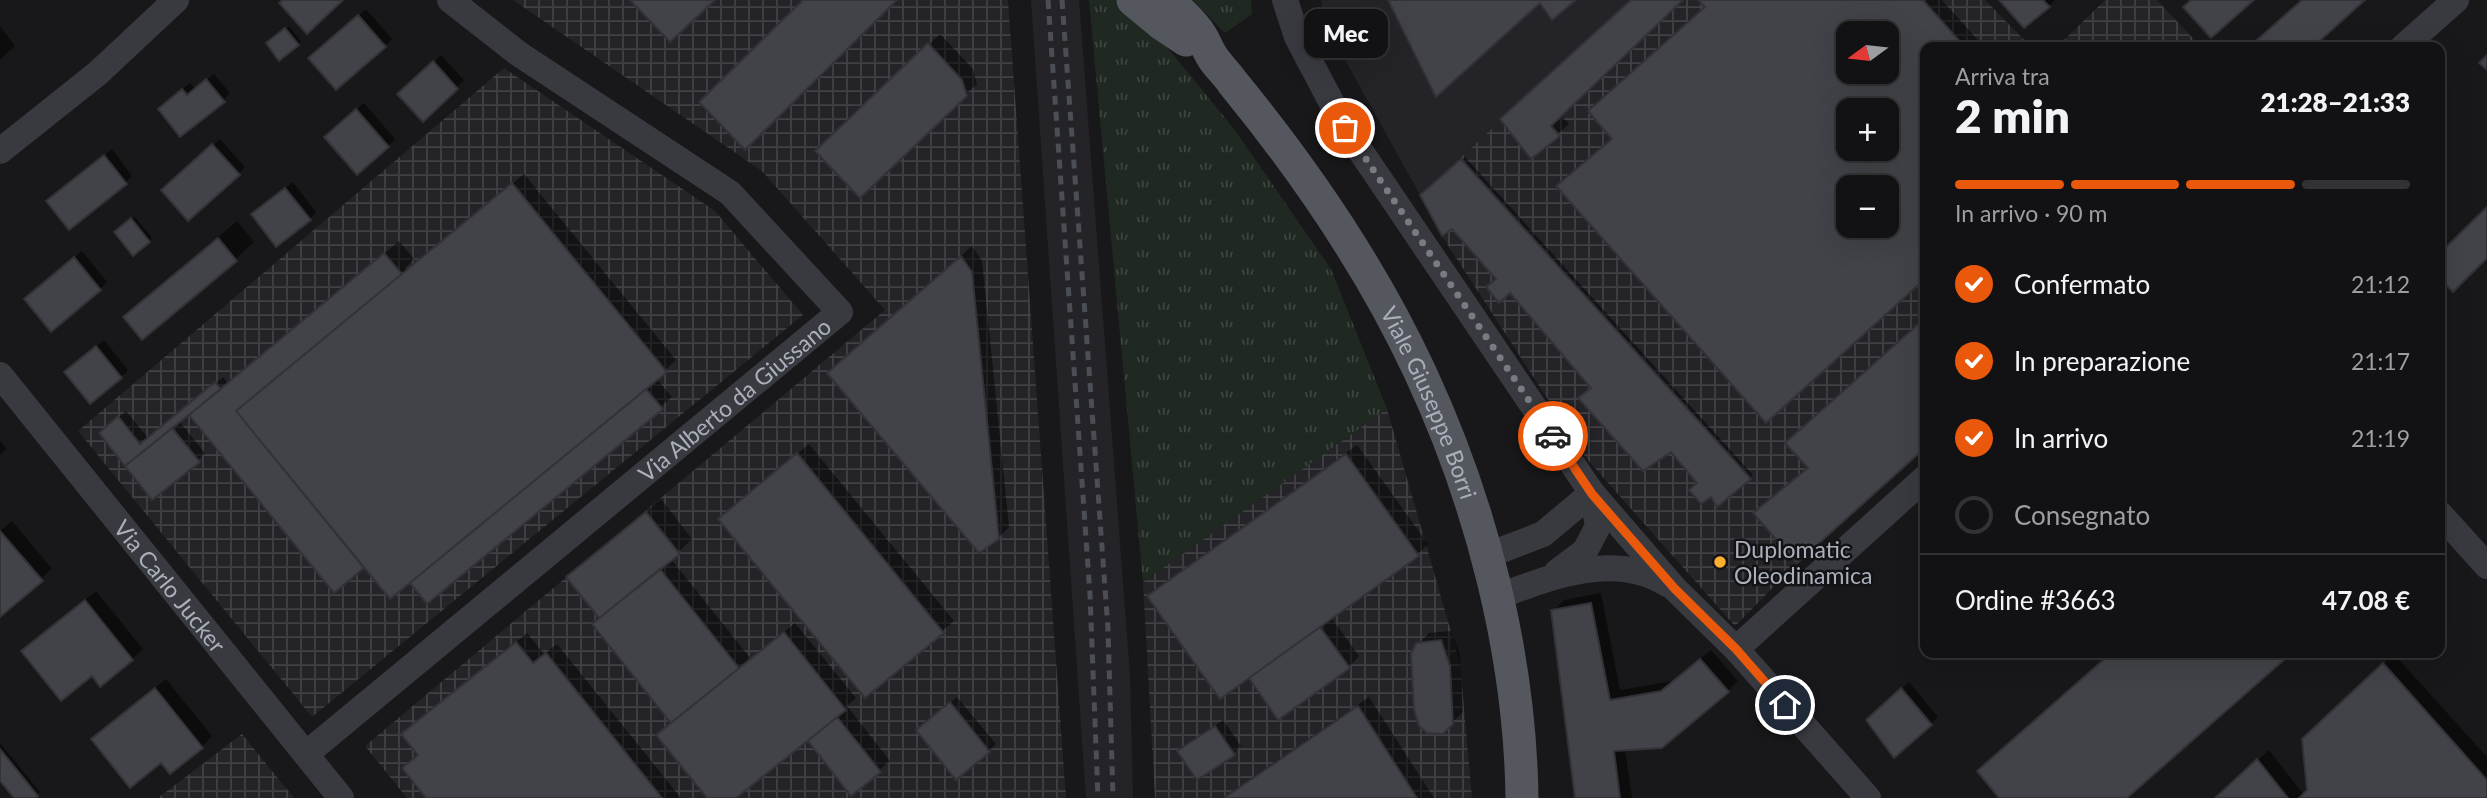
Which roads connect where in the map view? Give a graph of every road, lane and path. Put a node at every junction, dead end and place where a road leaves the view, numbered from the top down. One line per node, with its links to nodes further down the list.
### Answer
1 (176, 0): 9 (street)
2 (450, 0): 20 (street, Via Alberto da Giussano)
3 (1133, 0): 8 (main road, Viale Giuseppe Borri)
4 (1168, 0): 8 (main road, Viale Giuseppe Borri)
5 (1285, 0): 12 (street)
6 (2456, 0): 7 (street)
7 (2409, 42)
8 (1212, 57): 14 (main road, Viale Giuseppe Borri)
9 (0, 151)
10 (0, 375): 20 (street, Via Carlo Jucker)
11 (1920, 483): 19 (street)
12 (1592, 494): 14 (street); 16 (street); 17 (street)
13 (2445, 520): 15 (street)
14 (1486, 556): 18 (main road, Viale Giuseppe Borri)
15 (2487, 566)
16 (1552, 576): 17 (street); 18 (street)
17 (1675, 589): 19 (street)
18 (1497, 597): 22 (main road, Viale Giuseppe Borri)
19 (1736, 649): 23 (street)
20 (306, 754): 21 (street, Via Carlo Jucker)
21 (341, 798)
22 (1522, 798)
23 (1868, 798)

